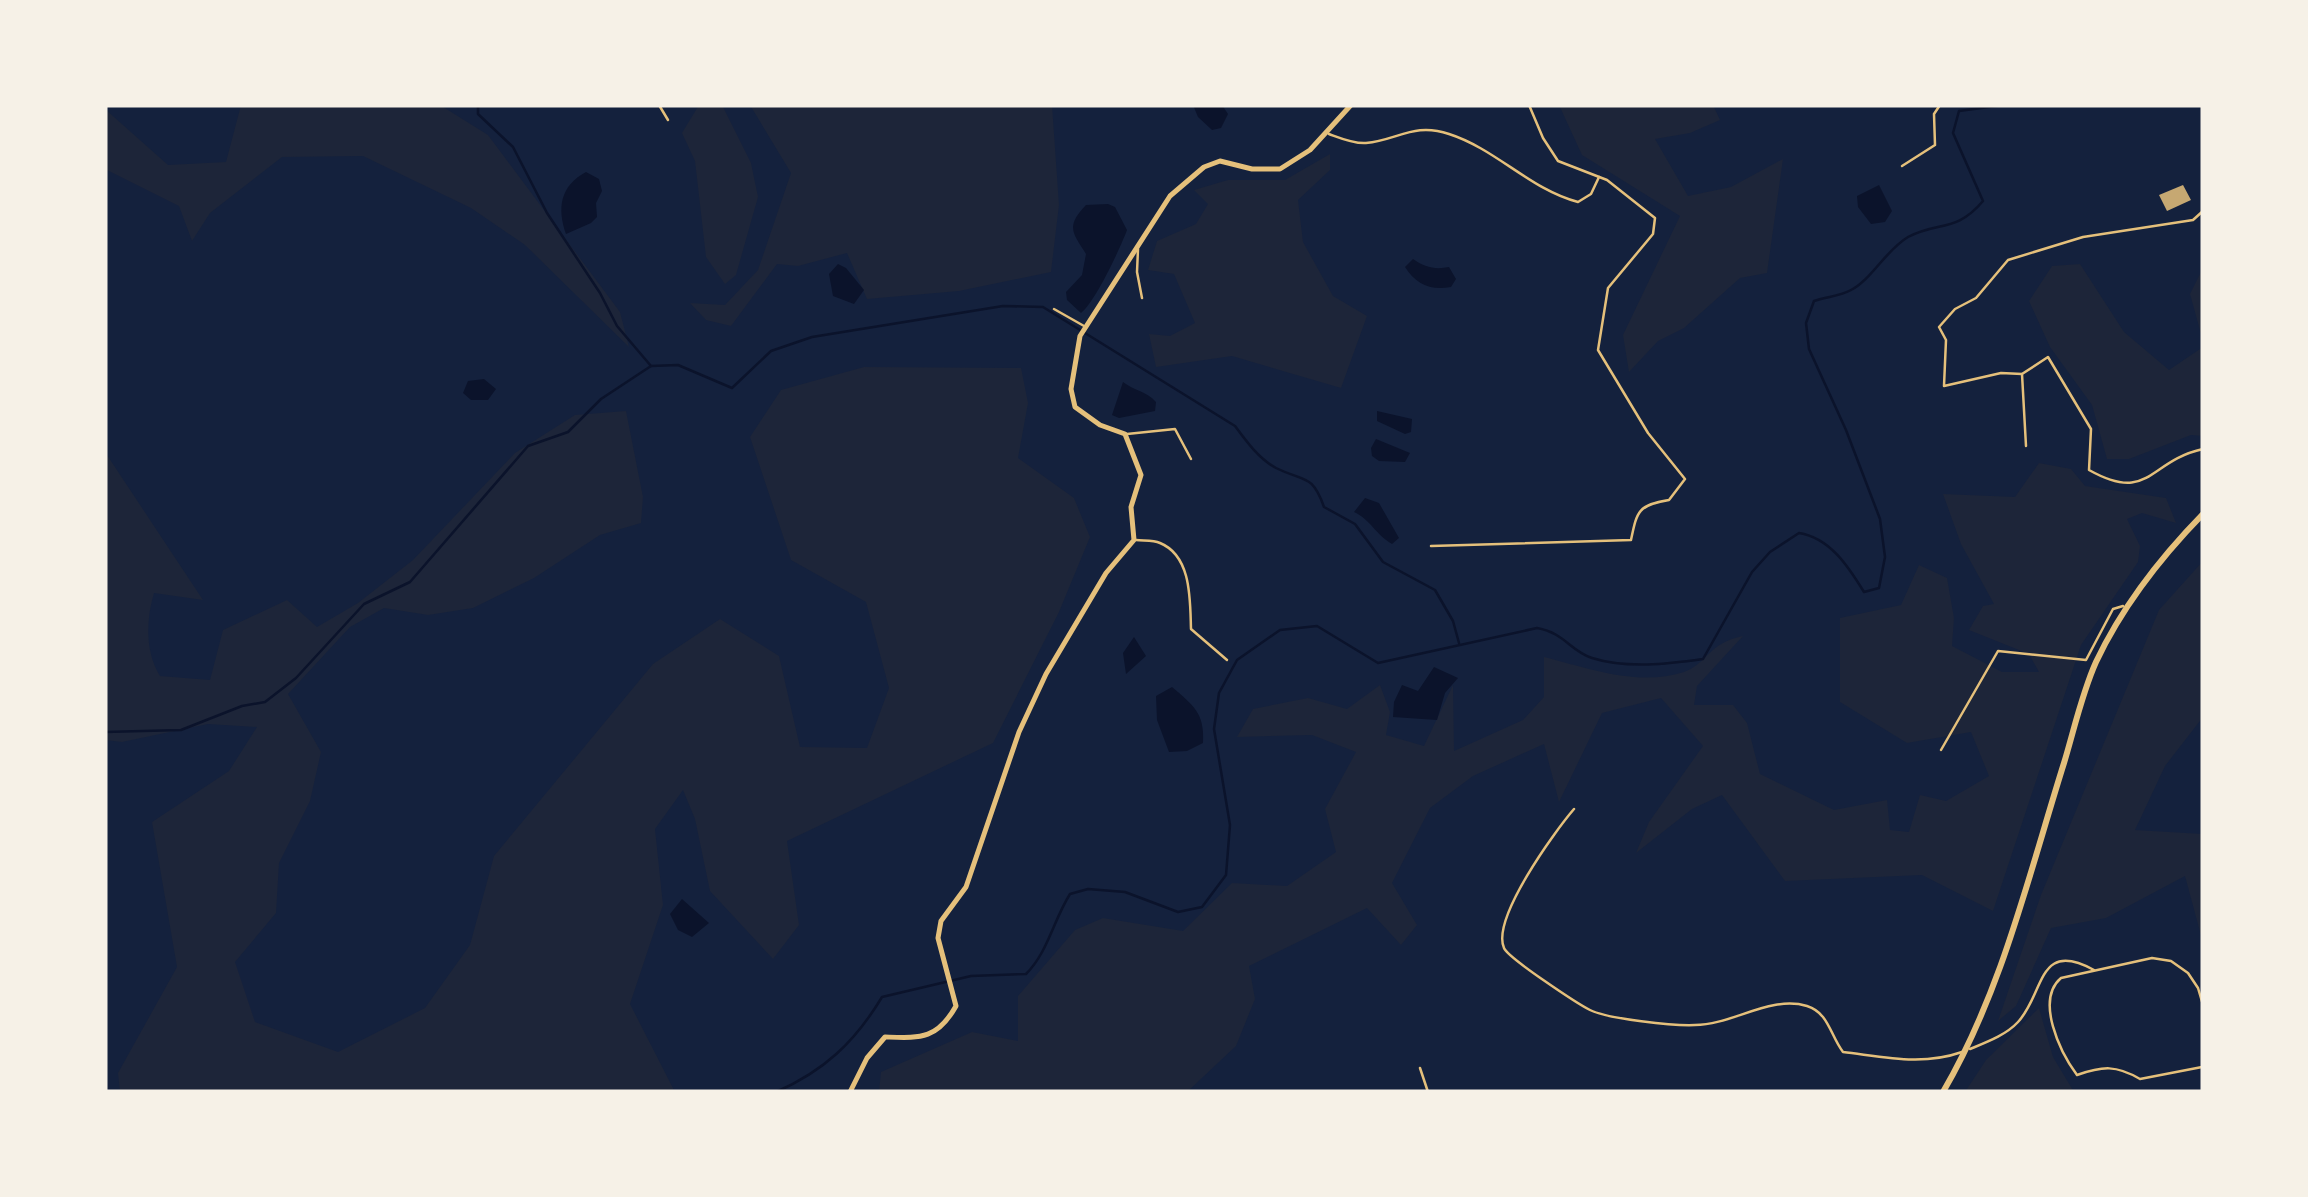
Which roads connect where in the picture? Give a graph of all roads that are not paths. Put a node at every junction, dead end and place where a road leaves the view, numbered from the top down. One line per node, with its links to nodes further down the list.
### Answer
1 (659, 105): 5 (lane)
2 (1351, 105): 6 (street)
3 (1529, 105): 8 (lane)
4 (1940, 105): 7 (lane)
5 (668, 120)
6 (1328, 133): 8 (lane); 10 (street)
7 (1902, 166)
8 (1600, 177): 21 (lane)
9 (2203, 211): 14 (lane)
10 (1139, 242): 11 (lane); 13 (street)
11 (1142, 298)
12 (1054, 309): 13 (lane)
13 (1086, 326): 15 (street)
14 (2022, 374): 16 (lane); 17 (lane)
15 (1126, 434): 18 (lane); 20 (street)
16 (2026, 446)
17 (2203, 449)
18 (1191, 459)
19 (2203, 514): 22 (street)
20 (1134, 540): 23 (lane); 31 (street)
21 (1431, 546)
22 (2129, 604): 24 (lane); 28 (street)
23 (1227, 660)
24 (1941, 750)
25 (1574, 809): 28 (lane)
26 (2094, 970): 27 (lane); 28 (lane); 29 (lane)
27 (2203, 1004)
28 (1967, 1050): 33 (street)
29 (2202, 1067)
30 (1420, 1068): 32 (lane)
31 (850, 1092)
32 (1428, 1092)
33 (1943, 1092)

